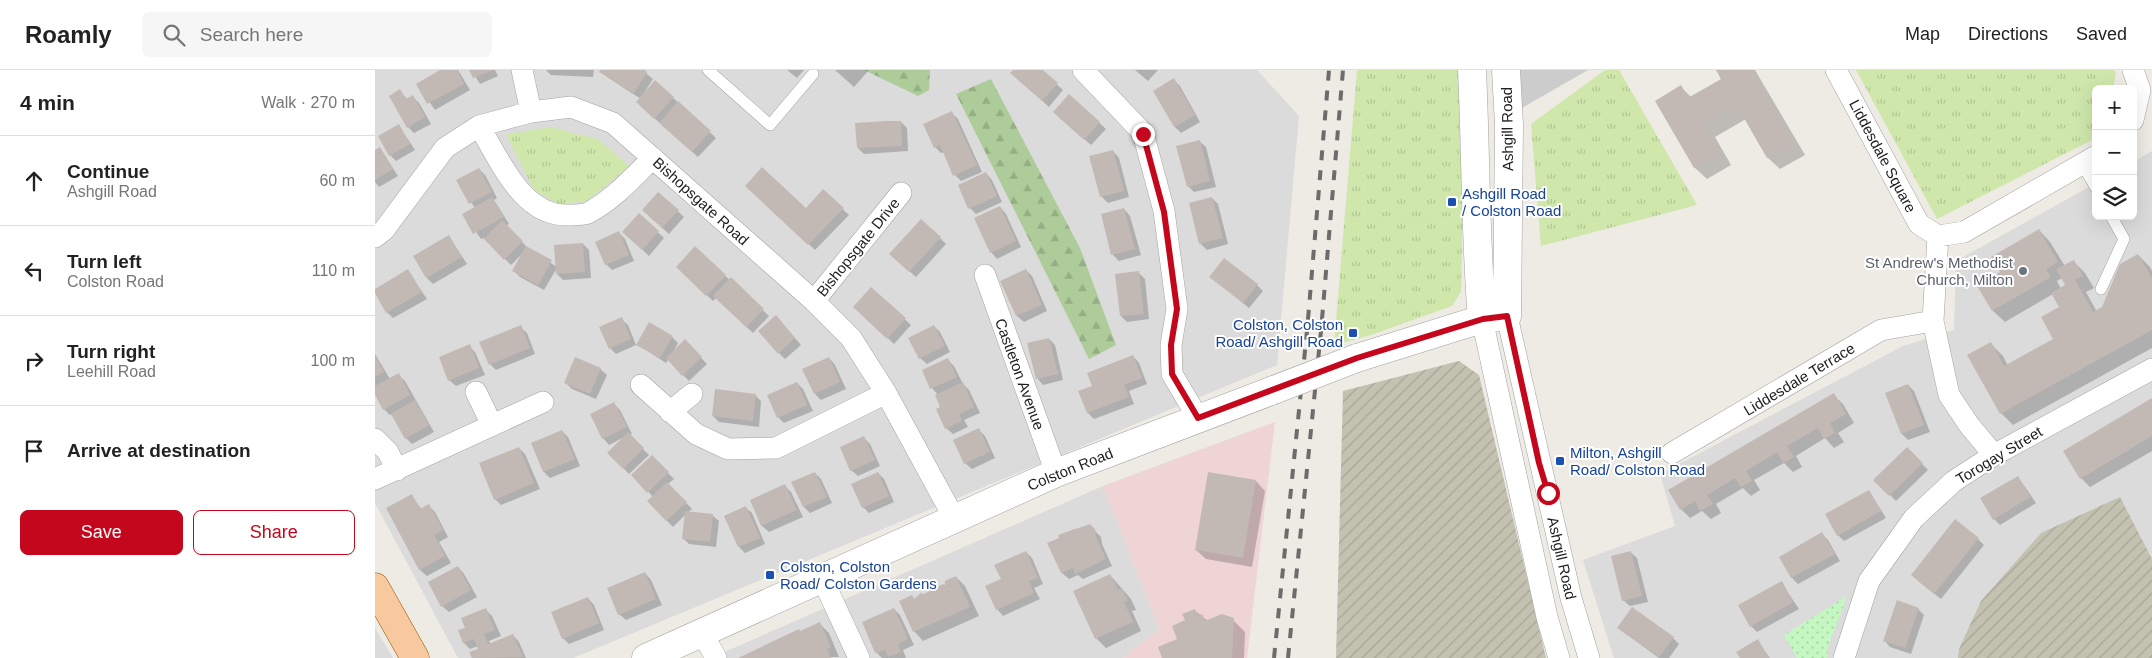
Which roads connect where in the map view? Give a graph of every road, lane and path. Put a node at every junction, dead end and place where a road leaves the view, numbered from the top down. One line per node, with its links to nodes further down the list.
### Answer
1 (522, 70): 10 (street)
2 (1083, 70): 31 (street)
3 (1472, 70): 22 (street, Ashgill Road)
4 (1506, 70): 22 (street, Ashgill Road)
5 (1836, 70): 17 (street, Liddesdale Square)
6 (2133, 70): 9 (street)
7 (711, 71): 8 (lane)
8 (813, 74)
9 (2137, 103)
10 (531, 112): 11 (street, Bishopsgate Road); 12 (street, Bishopsgate Road)
11 (479, 126): 12 (street); 18 (street, Bishopsgate Road)
12 (653, 158): 21 (street, Bishopsgate Road)
13 (2089, 160): 14 (lane); 17 (street)
14 (2093, 175)
15 (901, 193): 21 (street, Bishopsgate Drive)
16 (2113, 220): 20 (lane)
17 (1938, 236): 23 (street)
18 (375, 237)
19 (985, 275): 37 (street, Castleton Avenue)
20 (2101, 289)
21 (814, 301): 27 (street, Bishopsgate Road)
22 (1495, 317): 31 (street, Colston Road, bridge); 47 (street, Ashgill Road); 48 (street, Ashgill Road)
23 (1933, 321): 34 (street, Liddesdale Terrace); 35 (street)
24 (2152, 369): 35 (street, Torogay Street)
25 (641, 385): 30 (street)
26 (475, 392): 32 (street)
27 (886, 393): 30 (street); 39 (street, Bishopsgate Road)
28 (692, 394): 30 (street)
29 (543, 402): 32 (street)
30 (670, 412)
31 (1198, 418): 37 (street, Colston Road)
32 (492, 425): 36 (street)
33 (375, 439): 36 (street)
34 (1672, 453)
35 (1994, 456): 49 (street, Torogay Street)
36 (397, 470): 38 (street)
37 (1056, 473): 39 (street, Colston Road)
38 (375, 480)
39 (954, 518): 40 (street, Colston Road)
40 (822, 578): 42 (street, Colston Road); 46 (street)
41 (375, 587): 43 (main road)
42 (702, 633): 44 (street, Colston Road); 45 (street)
43 (415, 658)
44 (645, 658)
45 (716, 658)
46 (859, 658)
47 (1559, 658)
48 (1589, 658)
49 (1844, 658)

